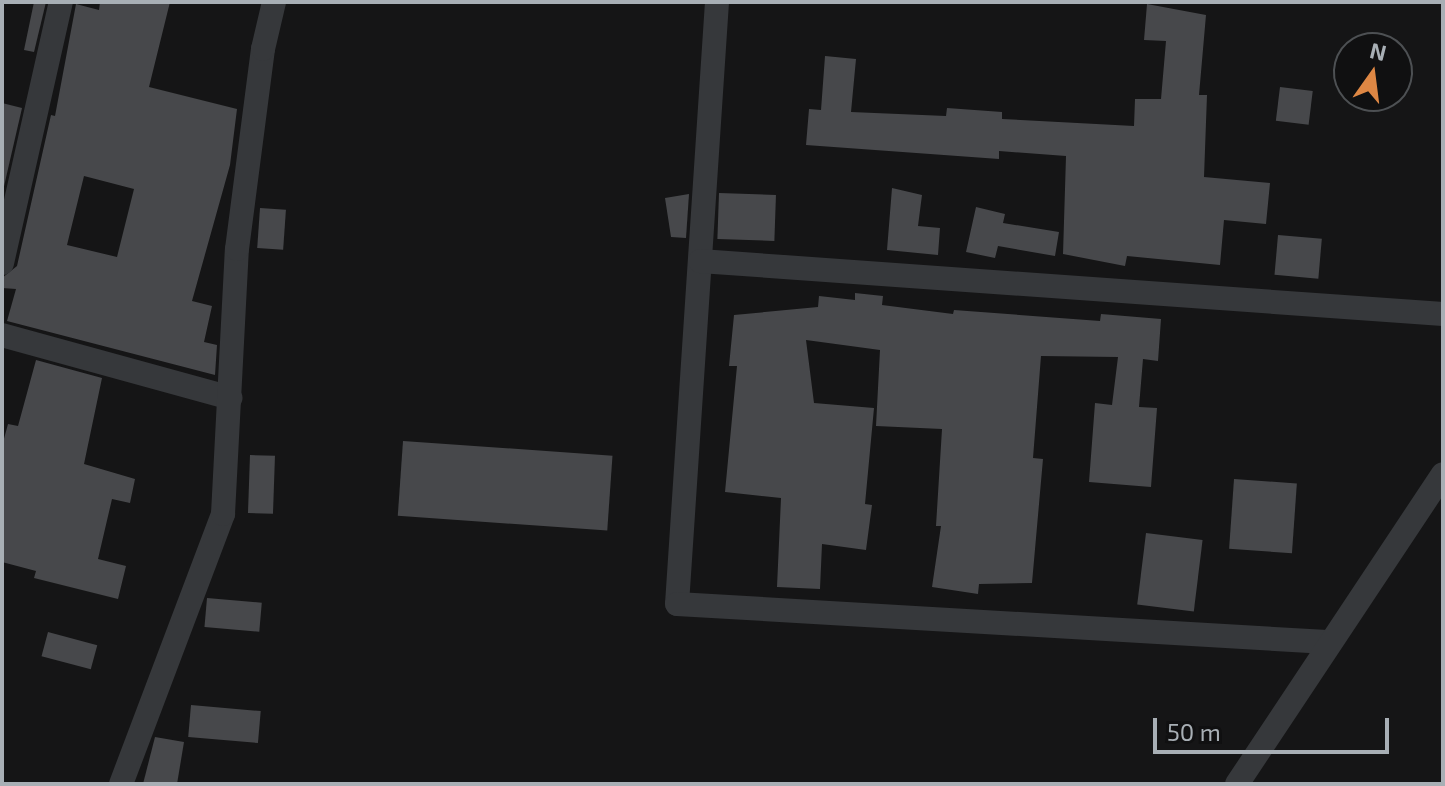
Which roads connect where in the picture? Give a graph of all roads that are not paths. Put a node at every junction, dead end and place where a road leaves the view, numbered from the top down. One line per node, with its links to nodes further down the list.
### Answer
1 (61, 2): 5 (street)
2 (274, 2): 8 (street)
3 (717, 2): 4 (street)
4 (700, 261): 6 (street); 10 (street)
5 (2, 263)
6 (1443, 314)
7 (2, 335): 8 (street)
8 (230, 398): 11 (street)
9 (1443, 474): 10 (street)
10 (1327, 642): 12 (street)
11 (121, 784)
12 (1237, 784)

